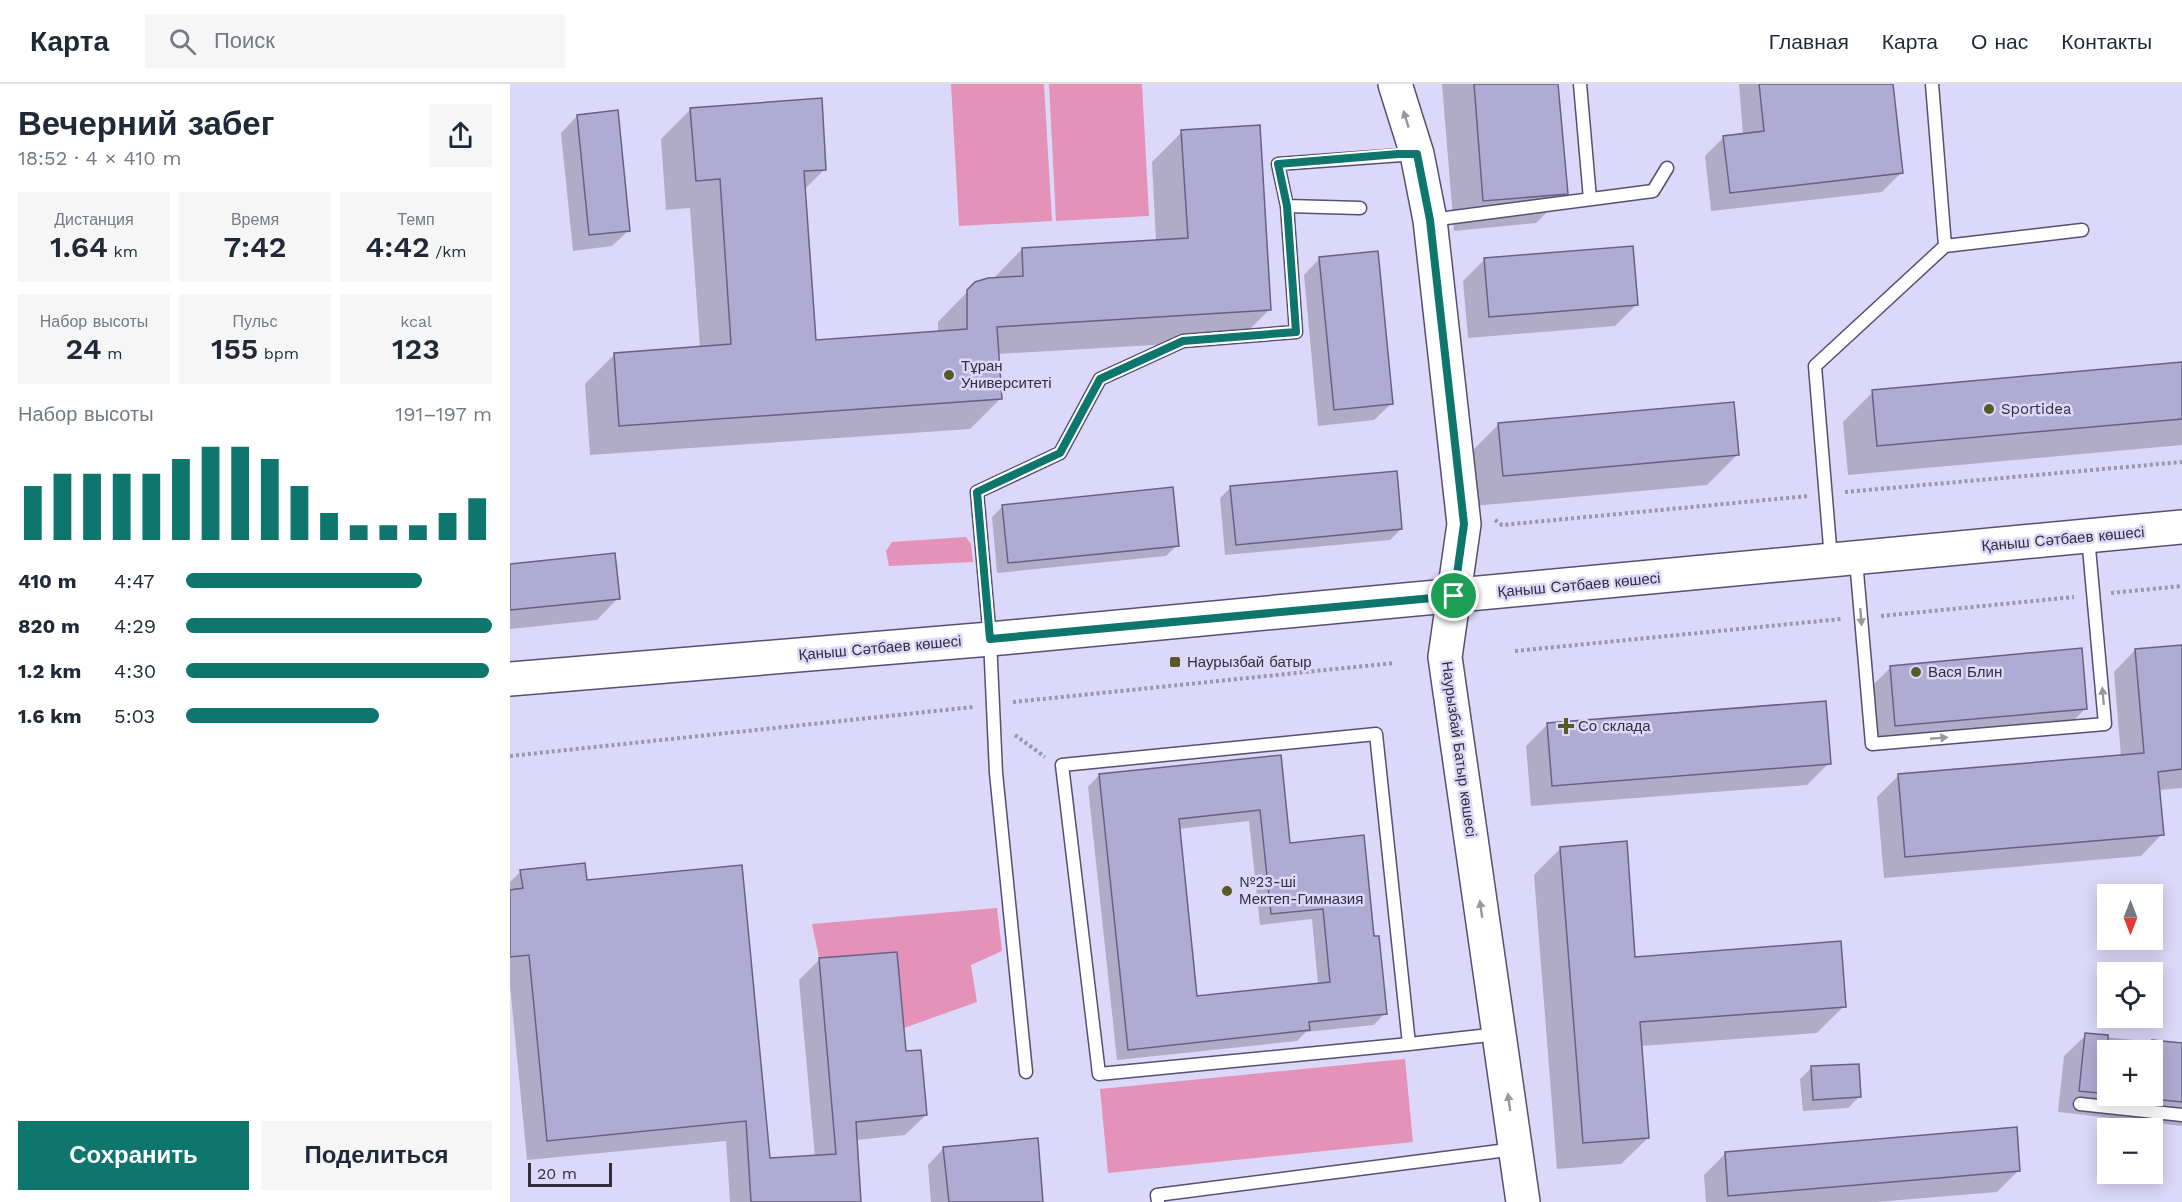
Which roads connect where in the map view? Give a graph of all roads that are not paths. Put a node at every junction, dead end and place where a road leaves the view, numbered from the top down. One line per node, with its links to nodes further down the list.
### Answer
1 (1395, 84): 4 (main road, Наурызбай Батыр көшесі, one-way to 1)
2 (1580, 84): 6 (lane)
3 (1932, 84): 11 (lane)
4 (1417, 154): 7 (lane); 9 (main road, Наурызбай Батыр көшесі)
5 (1667, 168): 6 (lane)
6 (1590, 199): 9 (lane)
7 (1287, 206): 8 (lane); 16 (lane)
8 (1360, 208)
9 (1430, 220): 15 (main road, Наурызбай Батыр көшесі)
10 (2082, 230): 11 (lane)
11 (1945, 246): 14 (lane)
12 (2182, 527): 13 (main road, Қаныш Сәтбаев көшесі)
13 (2088, 536): 14 (main road, Қаныш Сәтбаев көшесі); 14 (lane, one-way to 13)
14 (1843, 560): 15 (main road, Қаныш Сәтбаев көшесі)
15 (1454, 596): 16 (main road, Қаныш Сәтбаев көшесі); 18 (main road, Наурызбай Батыр көшесі, one-way to 15)
16 (990, 639): 17 (main road, Қаныш Сәтбаев көшесі); 20 (lane)
17 (510, 679)
18 (1499, 1034): 19 (lane); 23 (main road, Наурызбай Батыр көшесі, one-way to 18)
19 (1409, 1044): 19 (lane)
20 (1026, 1072)
21 (2080, 1104): 22 (lane)
22 (2182, 1115)
23 (1516, 1149): 24 (lane); 25 (main road, Наурызбай Батыр көшесі)
24 (1158, 1202)
25 (1523, 1202)

